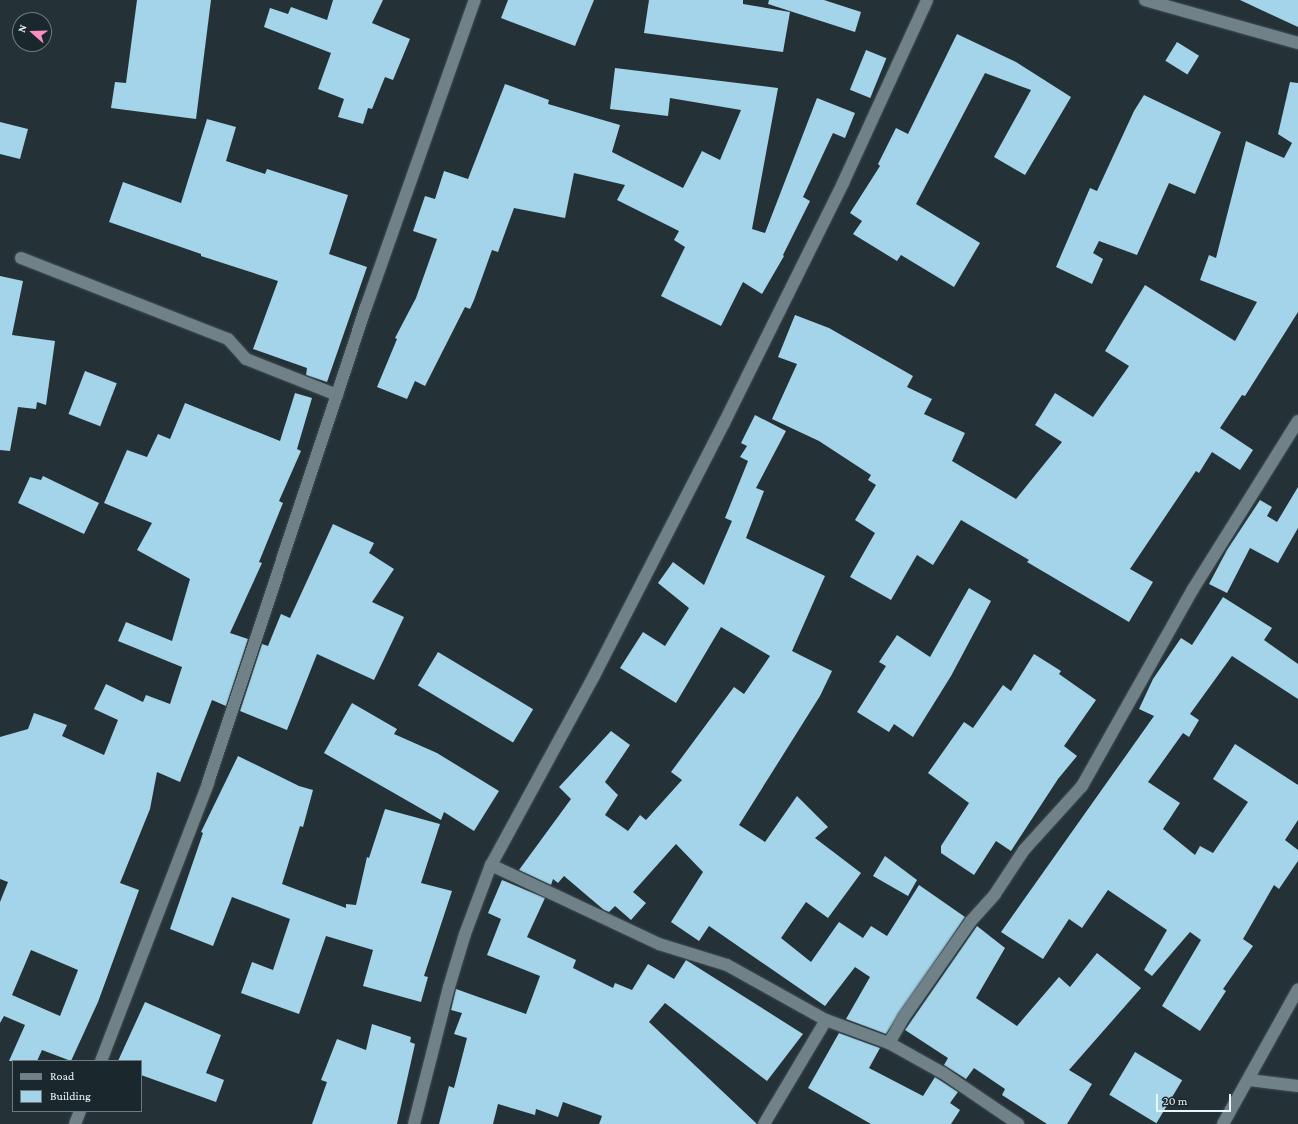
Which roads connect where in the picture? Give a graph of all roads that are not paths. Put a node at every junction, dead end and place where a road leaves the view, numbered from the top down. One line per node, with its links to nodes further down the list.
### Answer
1 (475, 0): 6 (street)
2 (927, 0): 8 (street)
3 (1145, 0): 4 (street)
4 (1298, 43)
5 (21, 258): 6 (street)
6 (337, 395): 12 (street)
7 (1298, 421): 11 (street)
8 (491, 865): 10 (street); 17 (street)
9 (1298, 989): 13 (street)
10 (826, 1020): 11 (street); 18 (street)
11 (889, 1043): 19 (street)
12 (101, 1060)
13 (1250, 1080): 14 (street); 20 (street)
14 (1298, 1086)
15 (80, 1112): 16 (street)
16 (75, 1124)
17 (414, 1124)
18 (764, 1124)
19 (1018, 1124)
20 (1223, 1124)

